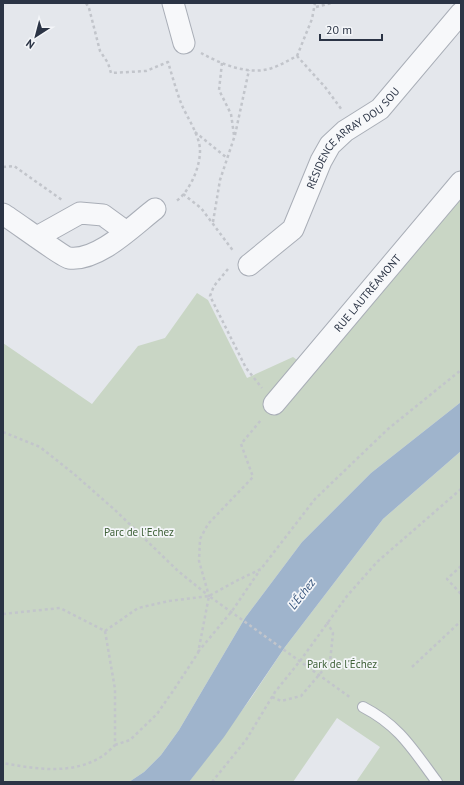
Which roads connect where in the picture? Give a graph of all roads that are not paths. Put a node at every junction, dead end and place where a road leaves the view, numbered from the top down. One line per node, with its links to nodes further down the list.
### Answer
1 (173, 3): 3 (street)
2 (461, 13): 9 (street, RÉSIDENCE ARRAY DOU SOU)
3 (184, 43)
4 (461, 182): 10 (street, RUE LAUTRÉAMONT)
5 (156, 208): 7 (street)
6 (3, 214): 8 (street)
7 (125, 232): 8 (street); 8 (street)
8 (37, 237)
9 (244, 261)
10 (274, 404)
11 (363, 707): 12 (lane)
12 (437, 782)

